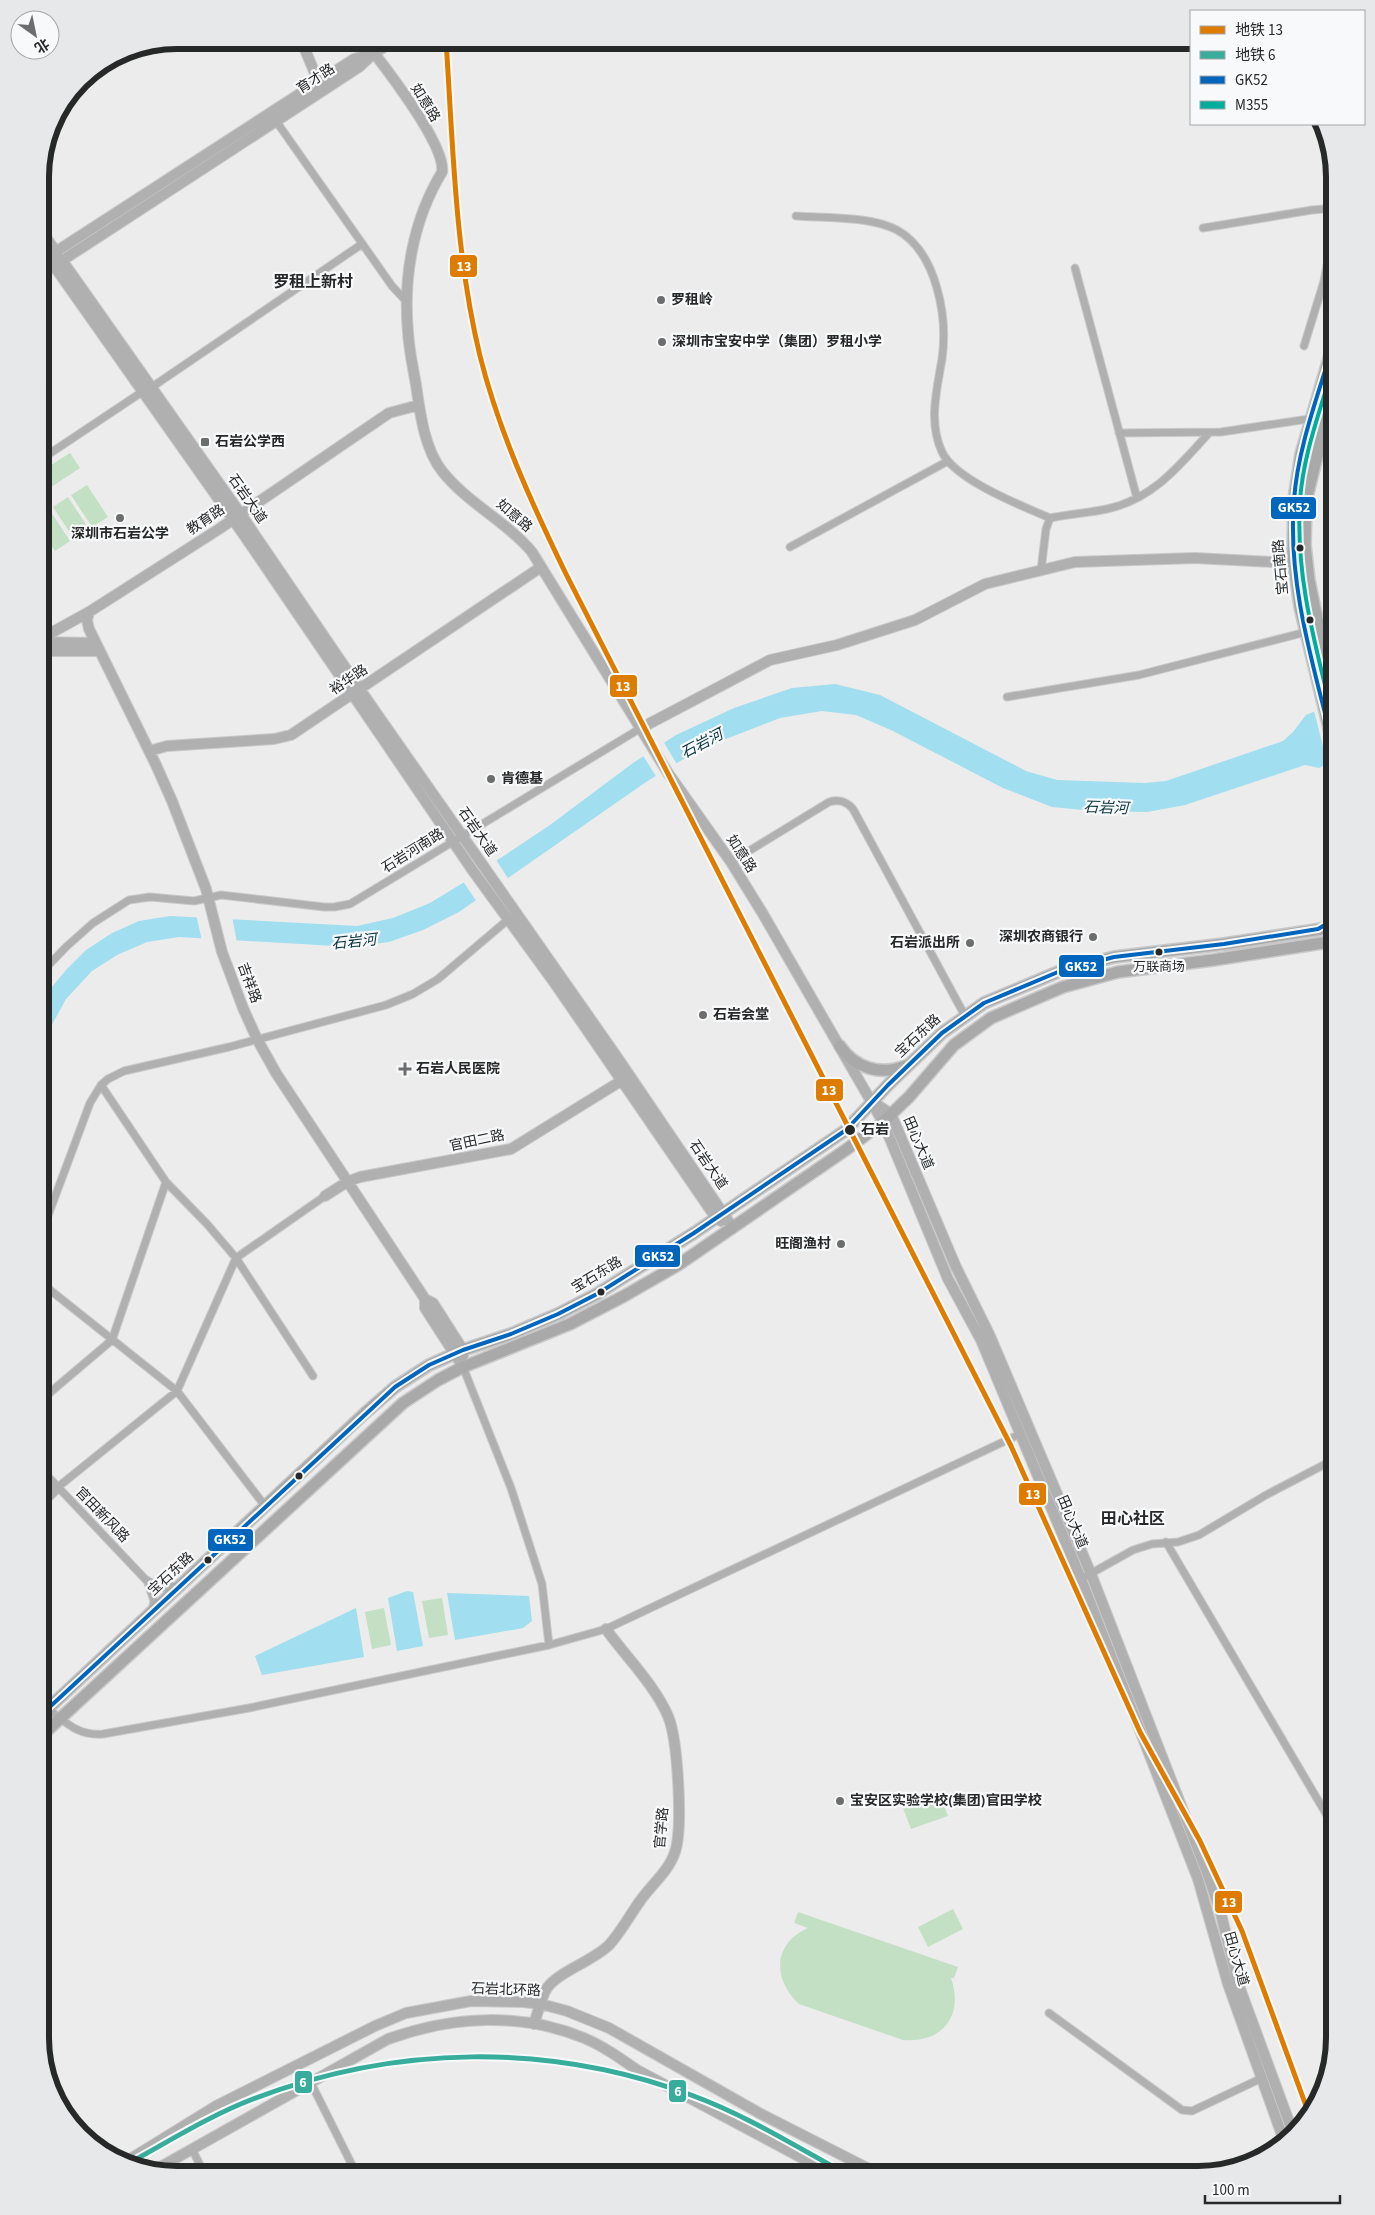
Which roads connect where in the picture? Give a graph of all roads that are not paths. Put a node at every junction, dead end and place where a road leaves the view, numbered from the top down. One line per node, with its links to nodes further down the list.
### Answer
1 (305, 49): 4 (street)
2 (381, 49): 3 (street, 育才路)
3 (374, 53): 4 (street, 育才路); 13 (street, 如意路)
4 (320, 87): 5 (street, 育才路); 10 (street, 育才路)
5 (276, 121): 9 (street); 10 (street, 育才路)
6 (1326, 209): 8 (street)
7 (796, 216): 24 (street)
8 (1203, 228)
9 (362, 244): 13 (street); 16 (street)
10 (52, 260): 16 (street, 石岩大道)
11 (1074, 268): 21 (street)
12 (1326, 271): 14 (street)
13 (407, 302): 17 (street, 如意路)
14 (1304, 346)
15 (1326, 368): 19 (main road, 宝石南路)
16 (147, 389): 23 (street); 26 (street, 石岩大道)
17 (418, 405): 26 (street, 教育路); 30 (street, 如意路)
18 (1326, 416): 19 (street)
19 (1311, 418): 22 (street); 29 (main road, 宝石南路)
20 (1326, 430): 38 (main road, 宝石南路)
21 (1119, 433): 22 (street); 25 (street)
22 (1209, 433): 25 (street)
23 (49, 454)
24 (948, 461): 27 (street); 28 (street)
25 (1137, 498): 27 (street)
26 (236, 516): 32 (street, 教育路); 40 (street, 石岩大道)
27 (1050, 518): 31 (street)
28 (790, 546)
29 (1293, 563): 31 (street); 33 (main road, 宝石南路)
30 (541, 567): 40 (street, 裕华路); 42 (street, 如意路)
31 (1042, 570): 42 (street)
32 (89, 612): 34 (street, 教育路); 36 (street)
33 (1306, 632): 39 (main road, 宝石南路); 41 (street)
34 (49, 635)
35 (49, 641): 36 (street)
36 (97, 647): 37 (street); 43 (street, 吉祥路)
37 (49, 650)
38 (1326, 677)
39 (1326, 690)
40 (356, 692): 43 (street, 裕华路); 44 (street, 石岩大道)
41 (1007, 697)
42 (641, 728): 44 (street, 石岩河南路); 45 (street, 如意路)
43 (149, 751): 46 (street, 吉祥路)
44 (457, 838): 46 (street, 石岩河南路); 47 (street, 石岩大道); 47 (street, 石岩大道)
45 (731, 862): 53 (street); 55 (street, 如意路)
46 (209, 897): 52 (street, 石岩河南路); 54 (street, 吉祥路)
47 (512, 916): 54 (street); 57 (street, 石岩大道); 65 (street, 石岩大道)
48 (1326, 924): 50 (main road)
49 (1326, 928): 50 (main road, 宝石东路)
50 (1318, 929): 53 (main road, 宝石东路)
51 (1326, 942): 60 (main road)
52 (49, 964)
53 (964, 1016): 56 (main road, 宝石东路)
54 (257, 1039): 58 (street); 62 (street, 吉祥路)
55 (840, 1046): 56 (main road); 59 (street, 如意路)
56 (911, 1063): 59 (main road, 宝石东路)
57 (621, 1081): 62 (street, 官田二路); 65 (street, 石岩大道)
58 (101, 1085): 61 (street); 64 (street)
59 (872, 1102): 60 (street, 田心大道); 65 (main road, 宝石东路)
60 (887, 1118): 66 (main road); 75 (street, 田心大道); 82 (street, 田心大道)
61 (166, 1182): 67 (street); 69 (street)
62 (347, 1182): 63 (street, 官田二路); 70 (street, 吉祥路)
63 (326, 1196): 67 (street)
64 (49, 1213)
65 (720, 1215): 66 (street, 石岩大道); 70 (main road, 宝石东路)
66 (733, 1228): 71 (main road)
67 (236, 1258): 72 (street); 73 (street)
68 (49, 1289): 69 (street)
69 (112, 1340): 73 (street); 74 (street)
70 (458, 1351): 71 (street); 80 (main road, 宝石东路)
71 (463, 1366): 88 (street); 91 (main road)
72 (313, 1376)
73 (177, 1391): 78 (street); 80 (street)
74 (49, 1393)
75 (1020, 1434): 83 (street, 田心大道); 87 (street)
76 (1326, 1464): 81 (street)
77 (49, 1478): 78 (street, 官田新风路)
78 (58, 1487): 79 (street); 84 (street, 官田新风路)
79 (49, 1496)
80 (265, 1506): 85 (main road, 宝石东路)
81 (1166, 1542): 82 (street); 93 (street)
82 (1091, 1574): 83 (street); 99 (street, 田心大道)
83 (1081, 1579): 97 (street, 田心大道)
84 (146, 1580): 85 (street, 官田新风路); 86 (street, 官田新风路)
85 (182, 1583): 86 (main road, 宝石东路)
86 (149, 1614): 89 (main road, 宝石东路)
87 (606, 1629): 88 (street); 94 (street, 官学路)
88 (550, 1645): 91 (street)
89 (49, 1708)
90 (49, 1715): 91 (street)
91 (60, 1718): 92 (main road)
92 (49, 1728)
93 (1326, 1814)
94 (541, 2004): 96 (street, 官学路); 102 (street, 石岩北环路); 107 (street, 石岩北环路)
95 (1049, 2013): 97 (street)
96 (534, 2024): 98 (street); 106 (street)
97 (1262, 2078): 100 (street, 田心大道)
98 (310, 2081): 101 (street); 105 (street)
99 (1291, 2127)
100 (1282, 2135)
101 (192, 2149): 103 (street); 104 (street)
102 (132, 2158)
103 (163, 2165)
104 (200, 2166)
105 (352, 2166)
106 (817, 2166)
107 (863, 2166)

